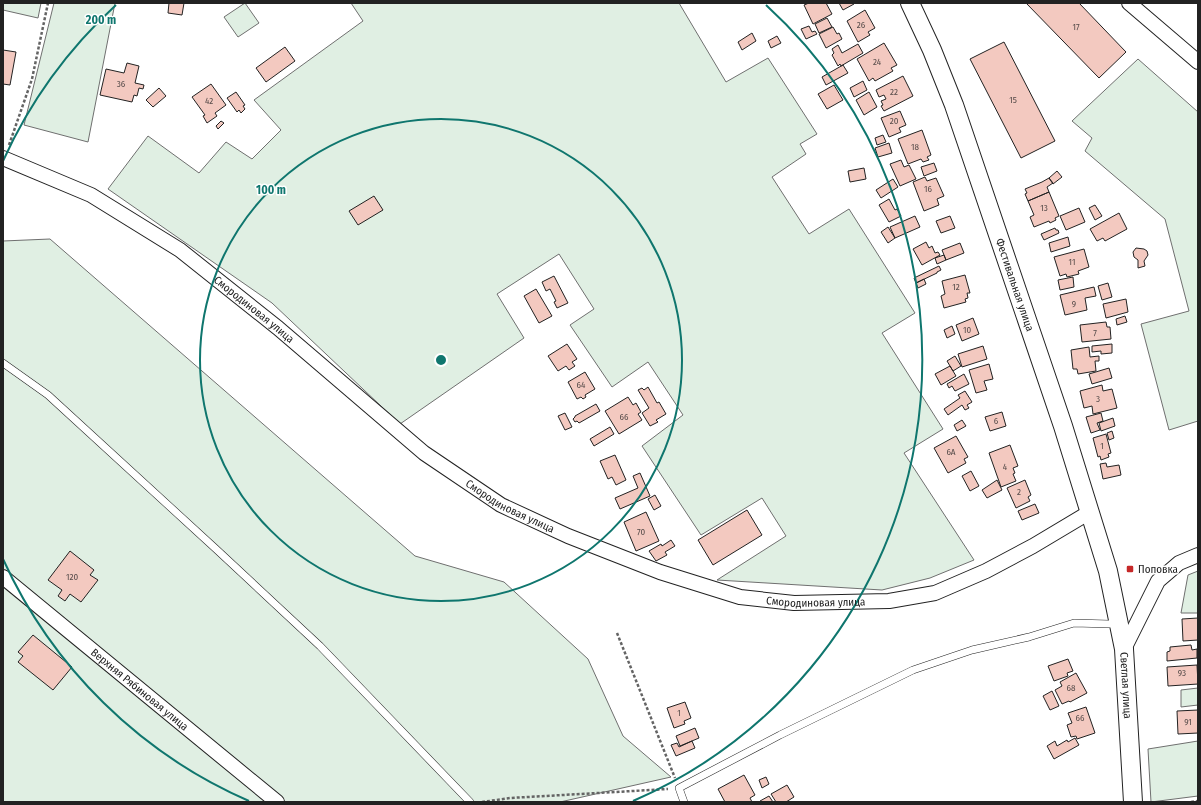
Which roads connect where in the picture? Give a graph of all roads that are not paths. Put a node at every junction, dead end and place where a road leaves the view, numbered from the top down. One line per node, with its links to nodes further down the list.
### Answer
1 (910, 3): 6 (street, Фестивальная улица)
2 (1129, 3): 3 (street)
3 (1198, 62)
4 (4, 158): 6 (street, Смородиновая улица)
5 (3, 363): 13 (lane)
6 (1090, 512): 8 (street, Фестивальная улица)
7 (1198, 555): 11 (street)
8 (1108, 571): 10 (street, Светлая улица)
9 (3, 577): 12 (street, Верхняя Рябиновая улица)
10 (1118, 618): 11 (street, Светлая улица); 14 (lane)
11 (1124, 649): 15 (street, Светлая улица)
12 (277, 802)
13 (470, 802)
14 (684, 802)
15 (1133, 802)

